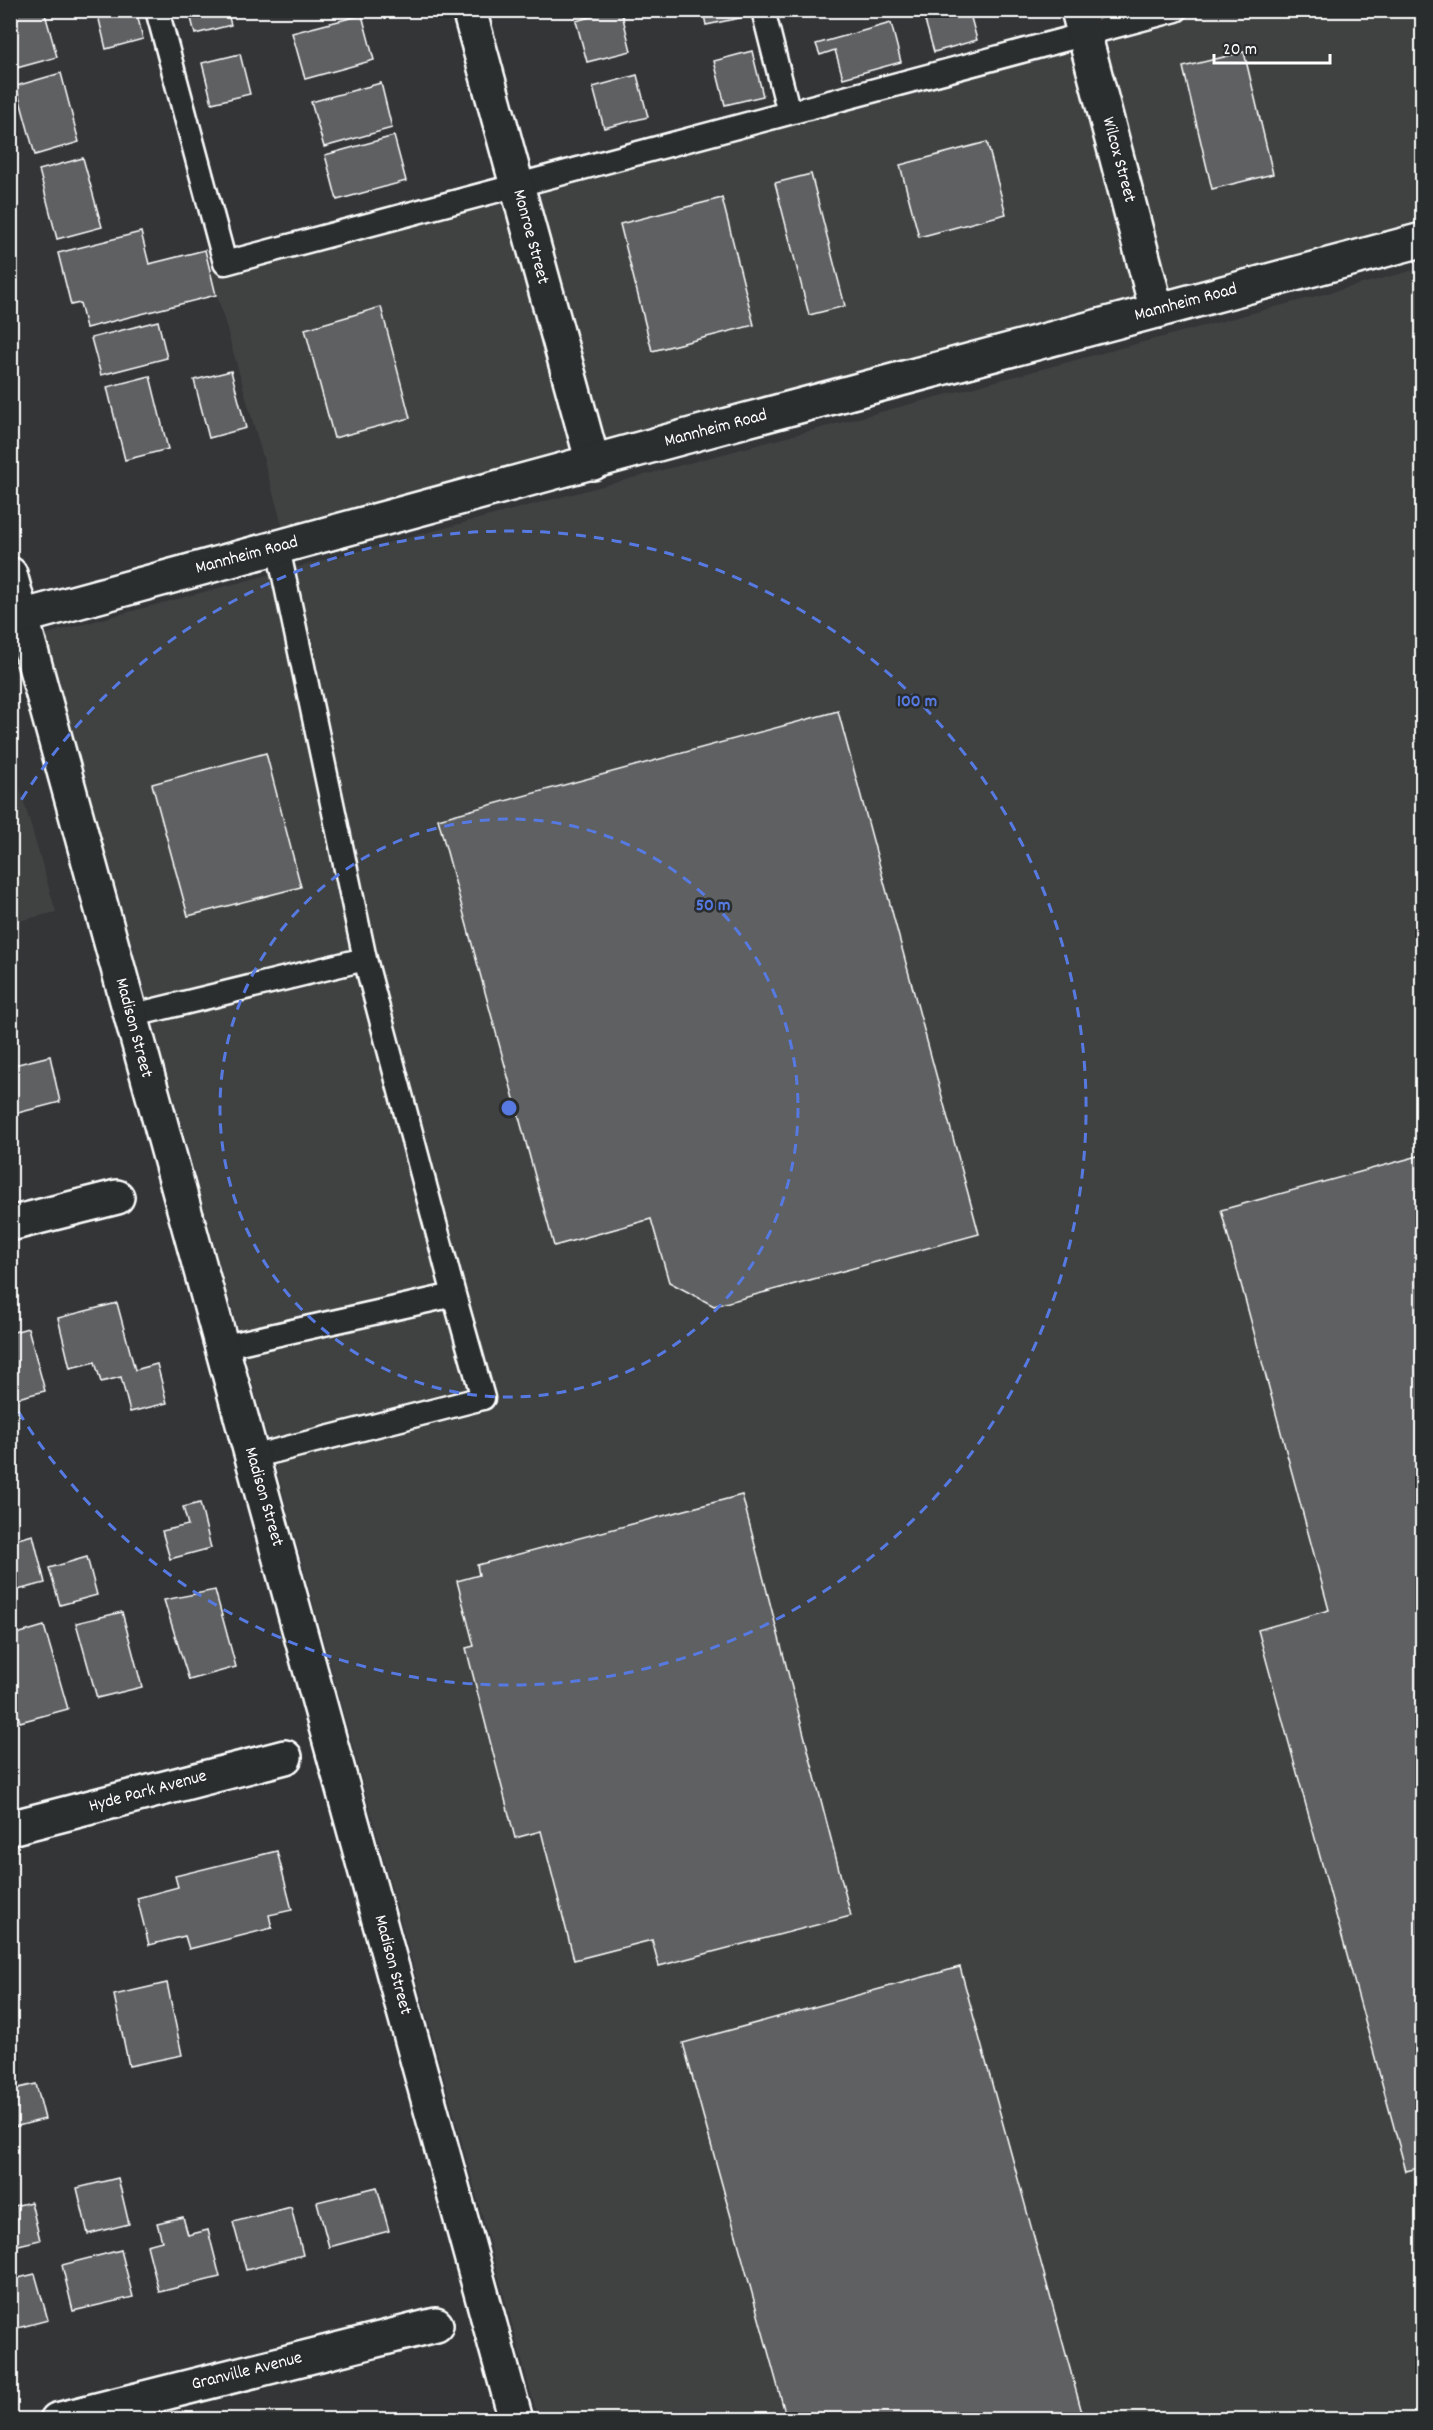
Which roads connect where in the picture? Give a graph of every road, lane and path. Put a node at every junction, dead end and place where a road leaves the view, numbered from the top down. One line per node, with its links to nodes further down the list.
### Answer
1 (157, 10): 7 (lane)
2 (469, 10): 7 (street, Monroe Street)
3 (763, 10): 6 (lane)
4 (1176, 10): 5 (lane)
5 (1081, 22): 6 (lane); 9 (street, Wilcox Street)
6 (789, 113): 7 (lane)
7 (516, 185): 10 (street, Monroe Street)
8 (1422, 240): 9 (street, Mannheim Road)
9 (1157, 311): 10 (street, Mannheim Road)
10 (593, 463): 11 (street, Mannheim Road)
11 (278, 548): 13 (street, Mannheim Road); 14 (lane)
12 (10, 574): 13 (street, Madison Street)
13 (16, 619): 15 (street, Madison Street)
14 (365, 959): 15 (lane); 18 (lane)
15 (130, 1016): 19 (street, Madison Street)
16 (117, 1197): 17 (street)
17 (10, 1224)
18 (454, 1295): 19 (lane); 20 (lane)
19 (221, 1347): 20 (street, Madison Street)
20 (252, 1457): 25 (street, Madison Street)
21 (285, 1757): 22 (street, Hyde Park Avenue)
22 (10, 1828)
23 (436, 2325): 24 (street, Granville Avenue)
24 (57, 2420)
25 (516, 2420)

